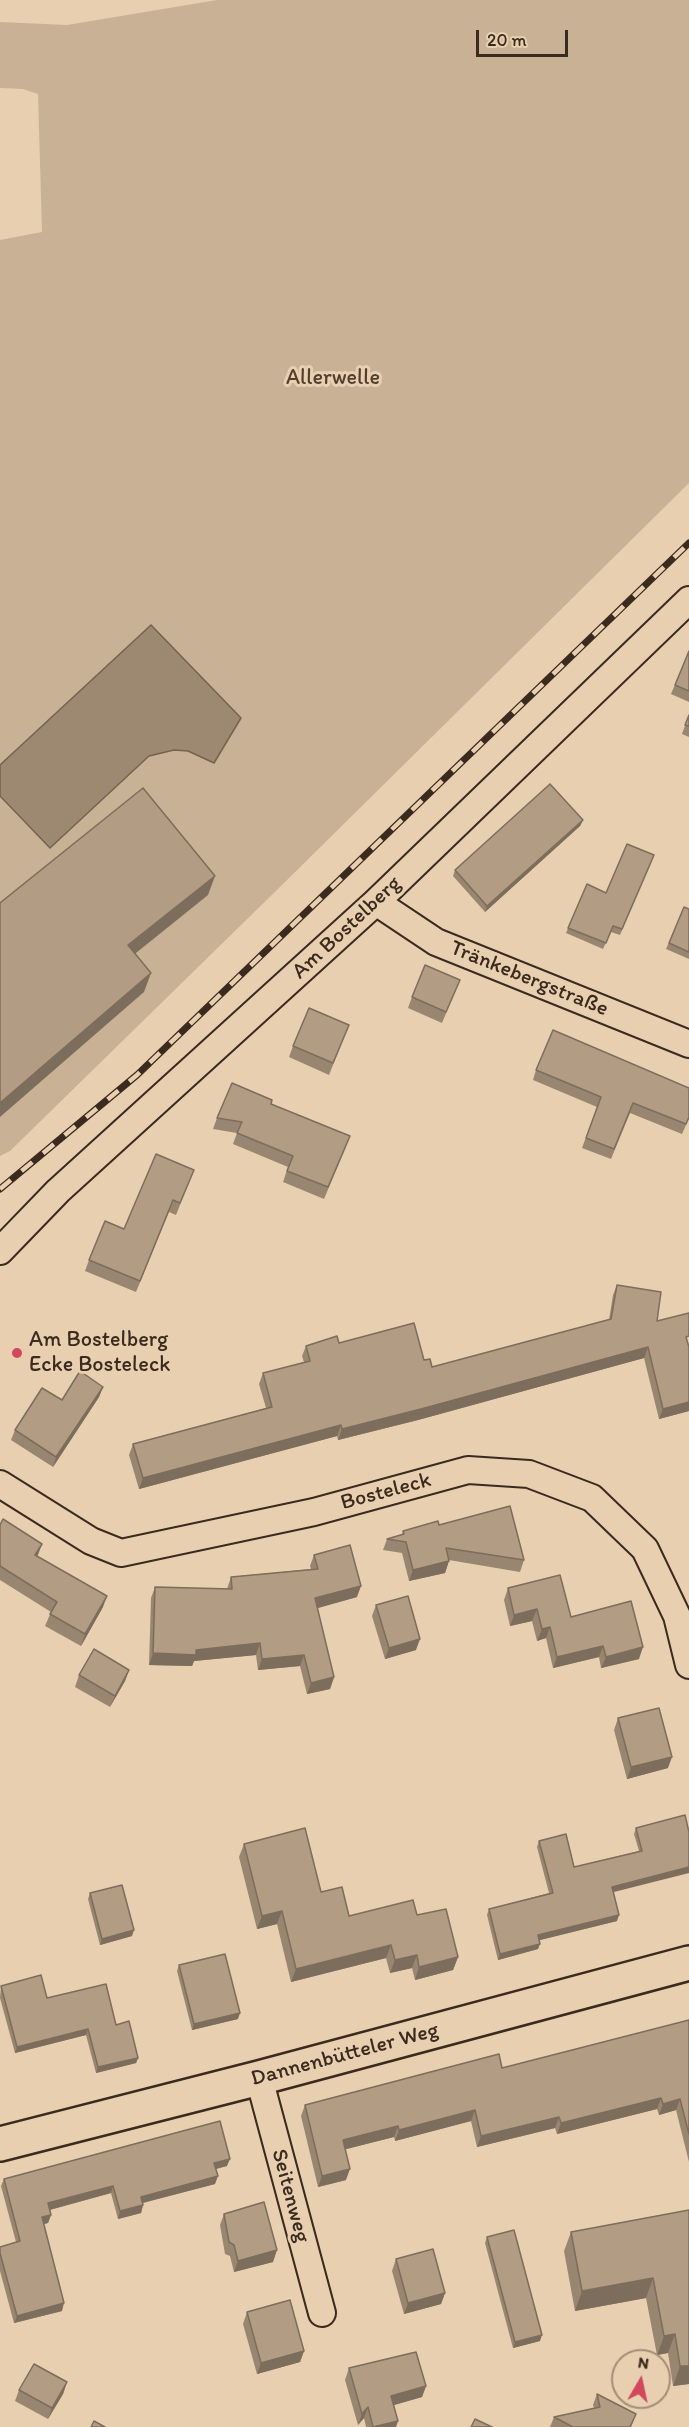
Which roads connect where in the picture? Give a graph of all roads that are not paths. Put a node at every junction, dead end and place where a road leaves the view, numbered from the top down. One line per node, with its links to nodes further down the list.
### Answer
1 (689, 600): 2 (street, Am Bostelberg)
2 (376, 902): 3 (street, Tränkebergstraße); 4 (street, Am Bostelberg)
3 (689, 1044)
4 (0, 1251)
5 (0, 1485): 6 (street, Bosteleck)
6 (689, 1665)
7 (689, 1963): 8 (street, Dannenbütteler Weg)
8 (259, 2078): 9 (street, Dannenbütteler Weg); 10 (street, Seitenweg)
9 (0, 2144)
10 (322, 2313)

